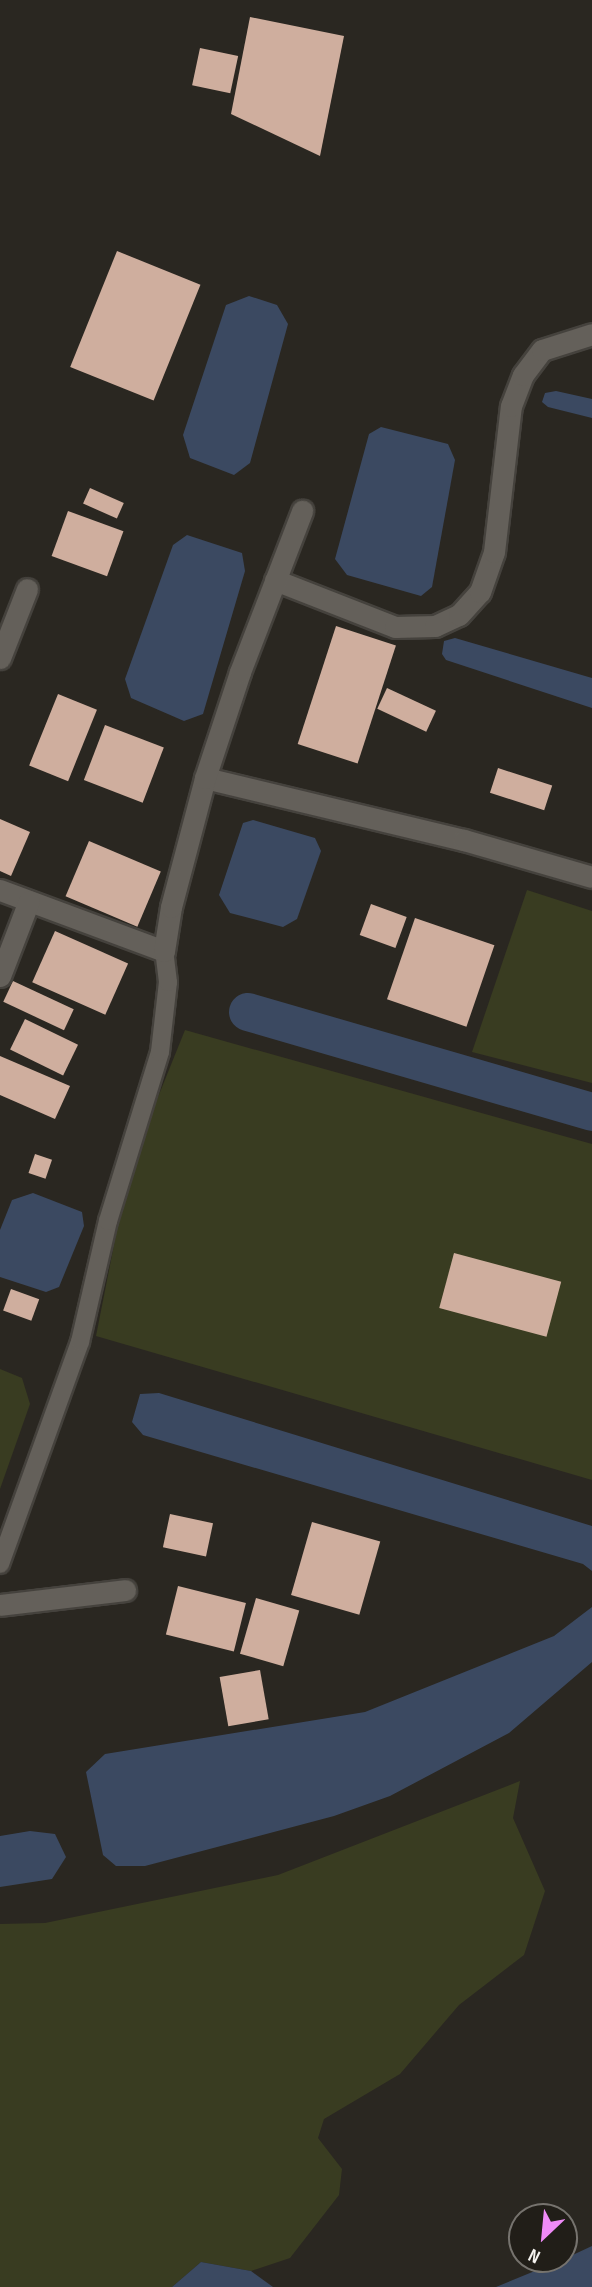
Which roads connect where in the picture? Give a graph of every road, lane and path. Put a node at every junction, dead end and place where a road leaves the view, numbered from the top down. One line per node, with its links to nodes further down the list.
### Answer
1 (592, 334): 3 (street)
2 (302, 511): 3 (street)
3 (275, 580): 6 (street)
4 (27, 589): 5 (street)
5 (0, 658)
6 (205, 778): 7 (street); 10 (street)
7 (592, 877)
8 (0, 890): 9 (street)
9 (29, 901): 10 (street); 11 (street)
10 (164, 951): 12 (lane)
11 (0, 976)
12 (0, 1564)
13 (125, 1590): 14 (street)
14 (0, 1605)

